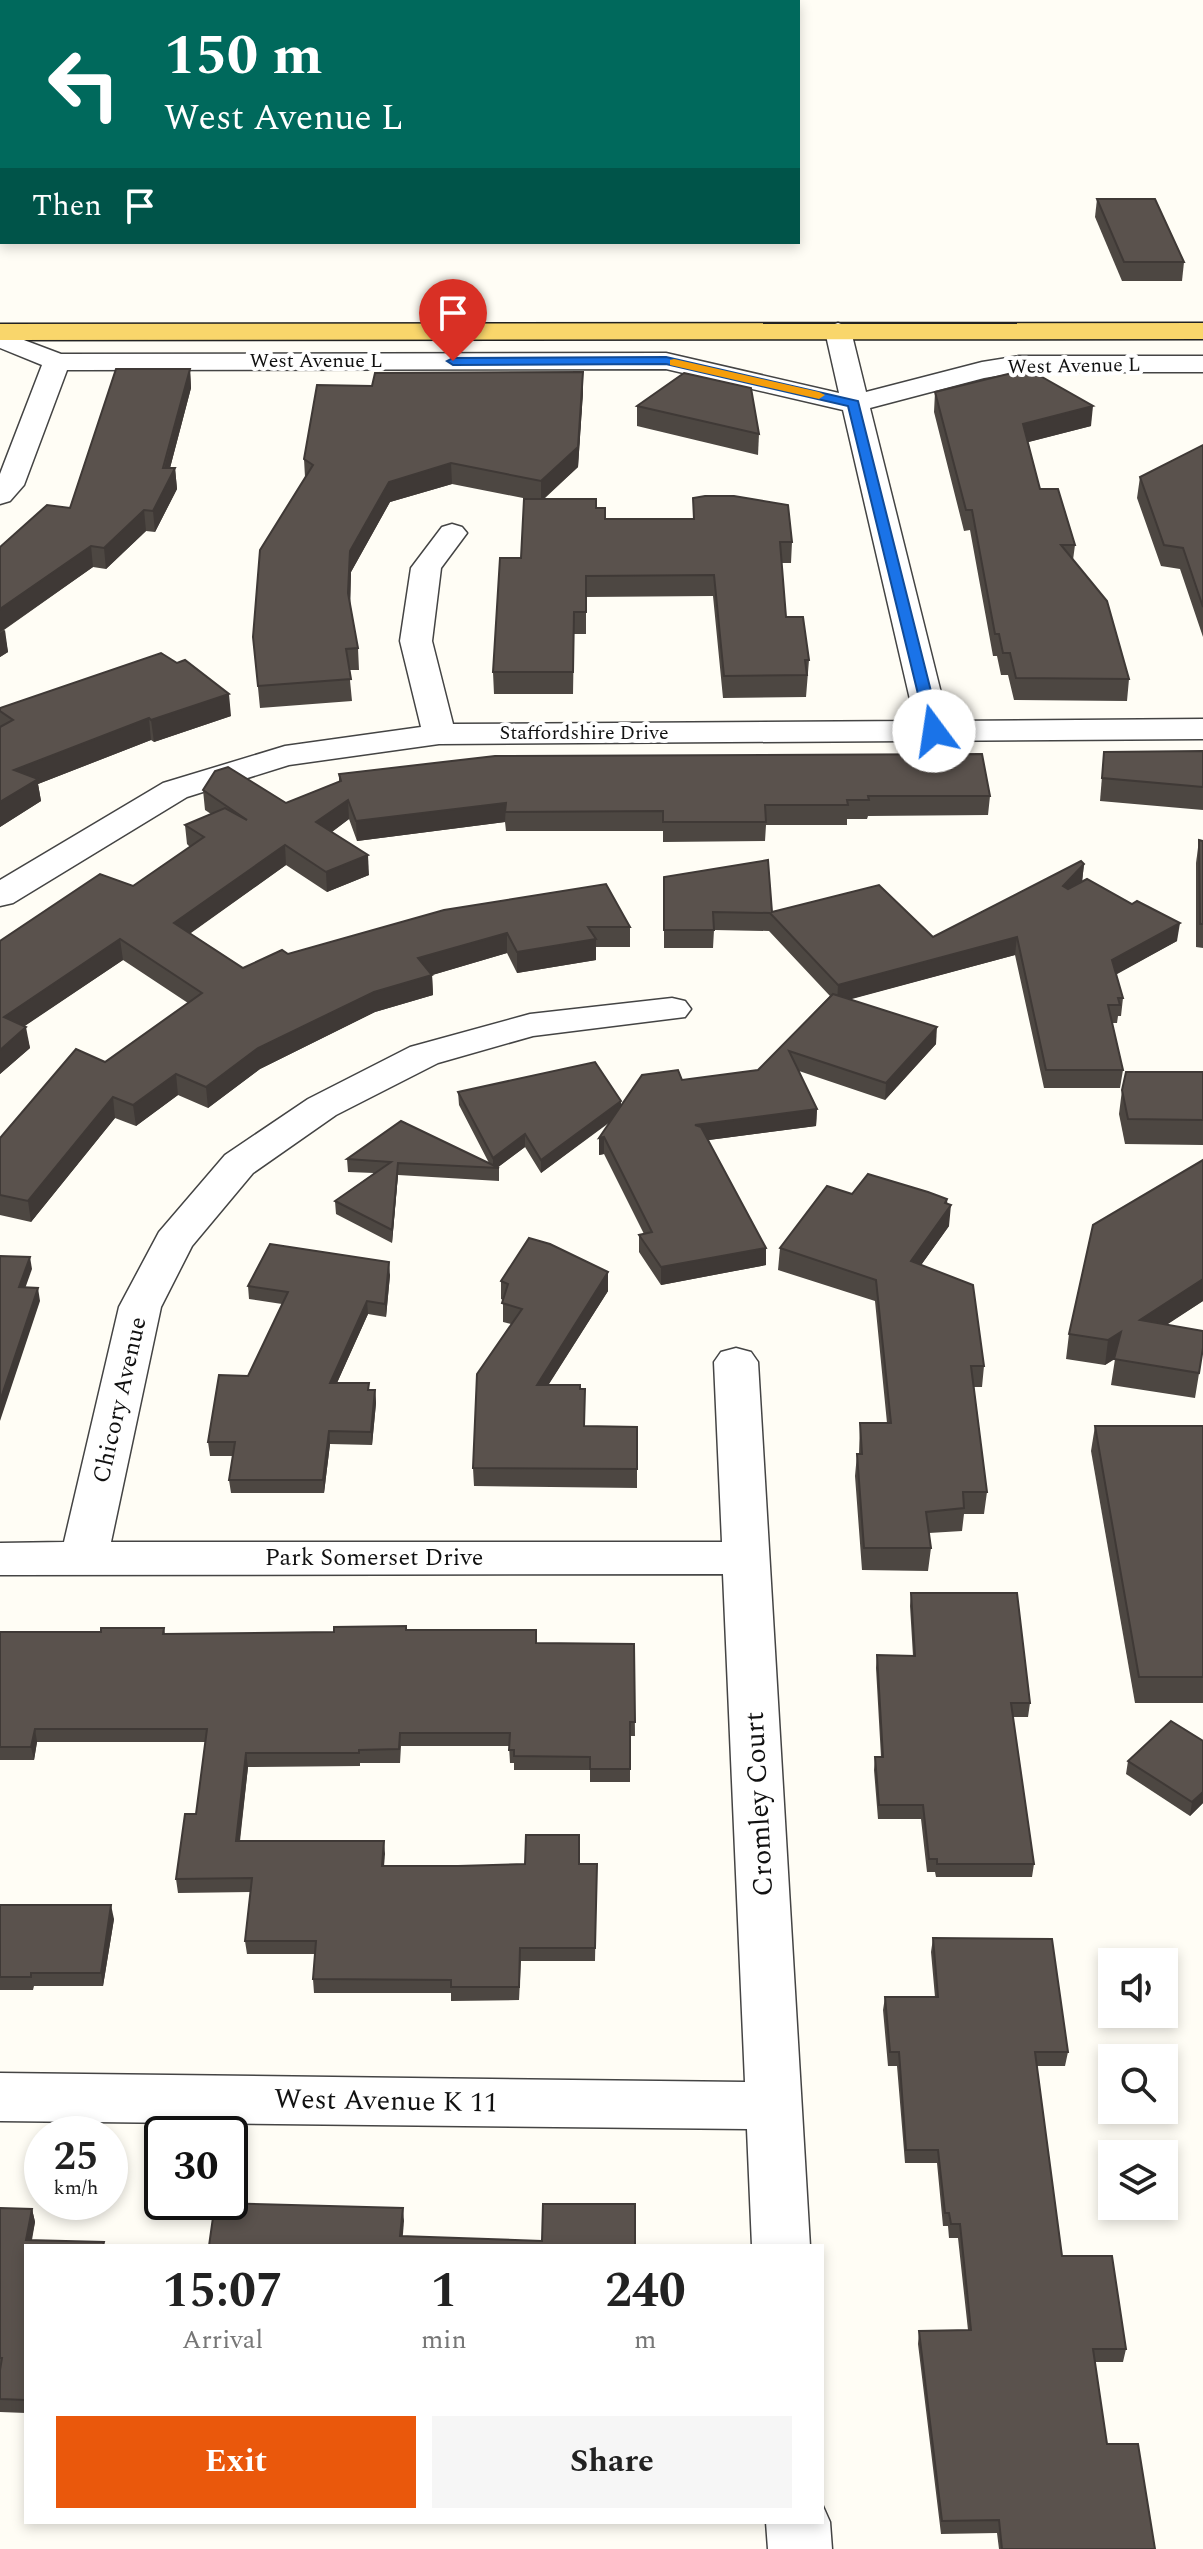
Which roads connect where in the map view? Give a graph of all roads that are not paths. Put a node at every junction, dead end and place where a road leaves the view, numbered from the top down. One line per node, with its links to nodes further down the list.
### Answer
1 (838, 331): 2 (main road, West Avenue L); 3 (main road, West Avenue L); 7 (street)
2 (1203, 331)
3 (0, 332)
4 (0, 339): 5 (street, West Avenue L)
5 (57, 362): 7 (street, West Avenue L); 8 (street)
6 (1203, 364): 7 (street, West Avenue L)
7 (853, 404): 11 (street)
8 (0, 495)
9 (452, 533): 12 (street)
10 (1203, 729): 11 (street, Staffordshire Drive)
11 (934, 731): 12 (street, Staffordshire Drive)
12 (439, 734): 13 (street, Staffordshire Drive)
13 (0, 895)
14 (672, 1009): 18 (street, Chicory Avenue)
15 (736, 1362): 16 (street, Cromley Court)
16 (748, 1558): 18 (street, Park Somerset Drive); 20 (street, Cromley Court)
17 (0, 1559): 18 (street, Park Somerset Drive)
18 (84, 1559)
19 (0, 2097): 20 (street, West Avenue K 11)
20 (772, 2106): 21 (street, Cromley Court)
21 (781, 2244)
22 (798, 2524): 23 (street)
23 (800, 2549)

